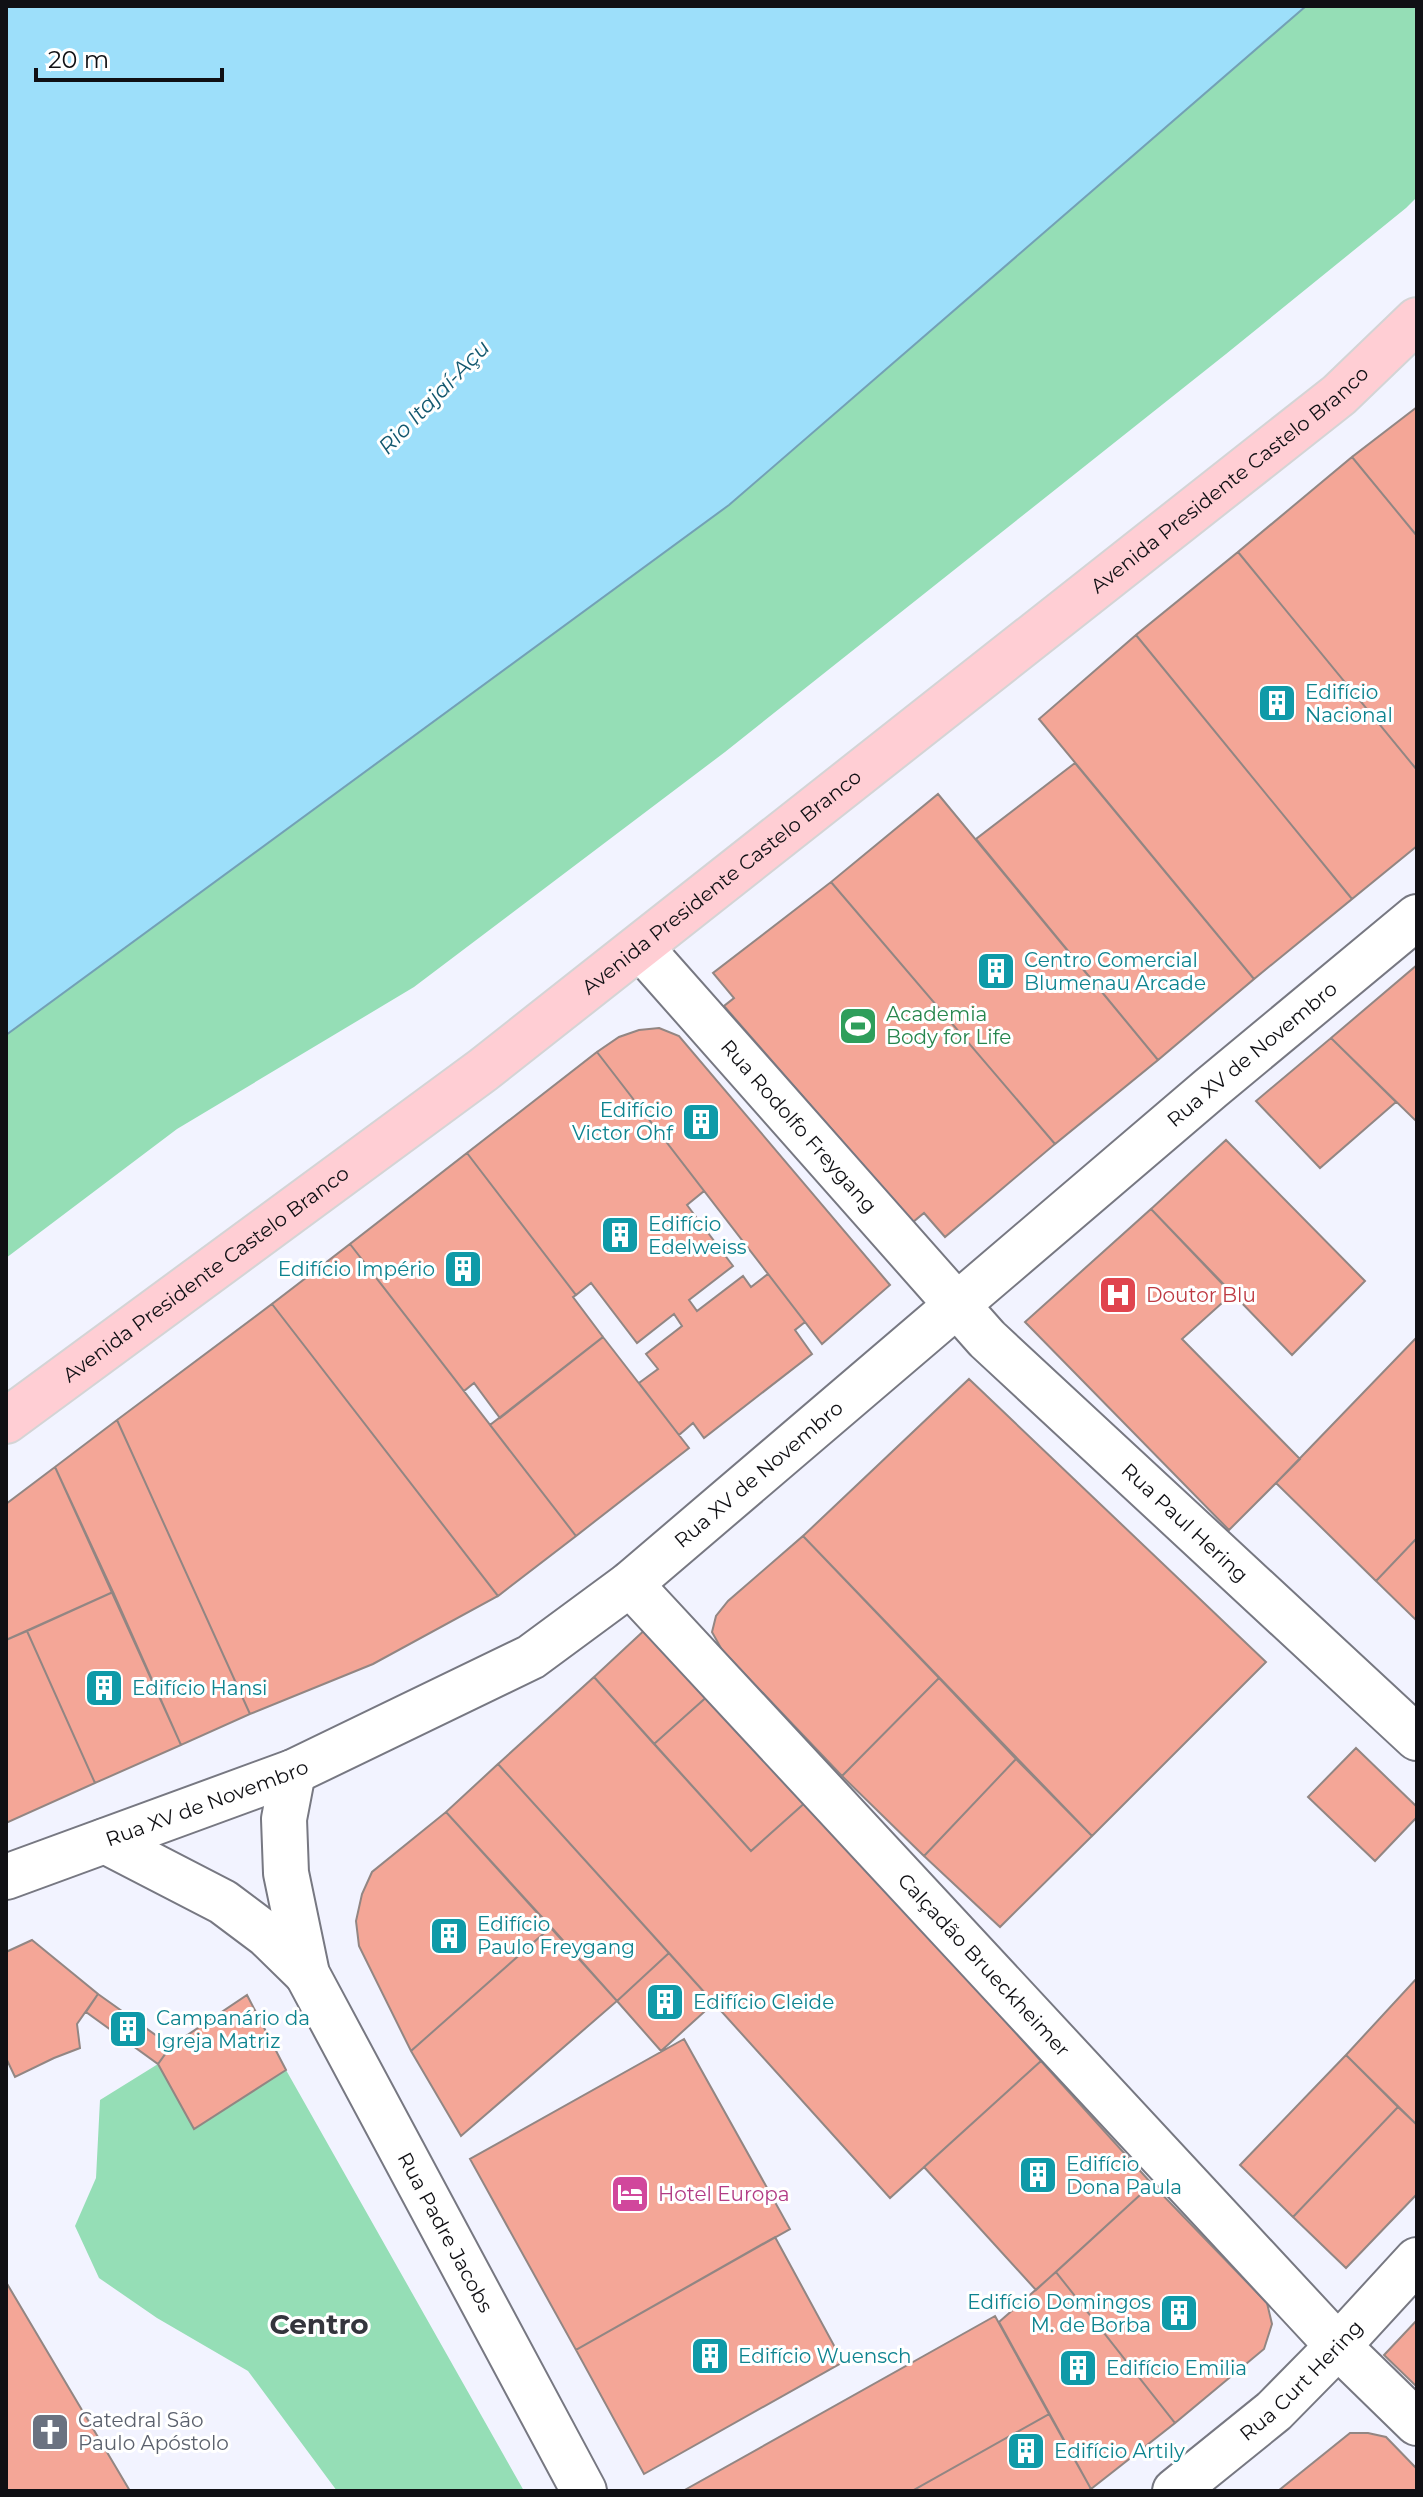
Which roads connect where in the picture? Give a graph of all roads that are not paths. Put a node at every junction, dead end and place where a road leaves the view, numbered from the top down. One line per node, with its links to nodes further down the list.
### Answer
1 (1417, 320): 3 (main road, Avenida Presidente Castelo Branco)
2 (1417, 917): 4 (street, Rua XV de Novembro)
3 (641, 948): 4 (street, Rua Rodolfo Freygang); 5 (main road, Avenida Presidente Castelo Branco)
4 (956, 1305): 6 (street, Rua XV de Novembro); 7 (street, Rua Paul Hering)
5 (6, 1421)
6 (630, 1584): 8 (street, Rua XV de Novembro); 13 (street, Calçadão Brueckheimer)
7 (1417, 1738)
8 (293, 1772): 9 (street, Rua XV de Novembro); 11 (street, Rua Padre Jacobs)
9 (105, 1841): 10 (street, Rua XV de Novembro); 11 (street, Rua Padre Jacobs)
10 (6, 1877)
11 (307, 1974): 15 (street, Rua Padre Jacobs)
12 (1417, 2260): 13 (street, Rua Curt Hering)
13 (1338, 2346): 14 (street, Calçadão Brueckheimer); 16 (street, Rua Curt Hering)
14 (1417, 2423)
15 (584, 2491)
16 (1175, 2491)

